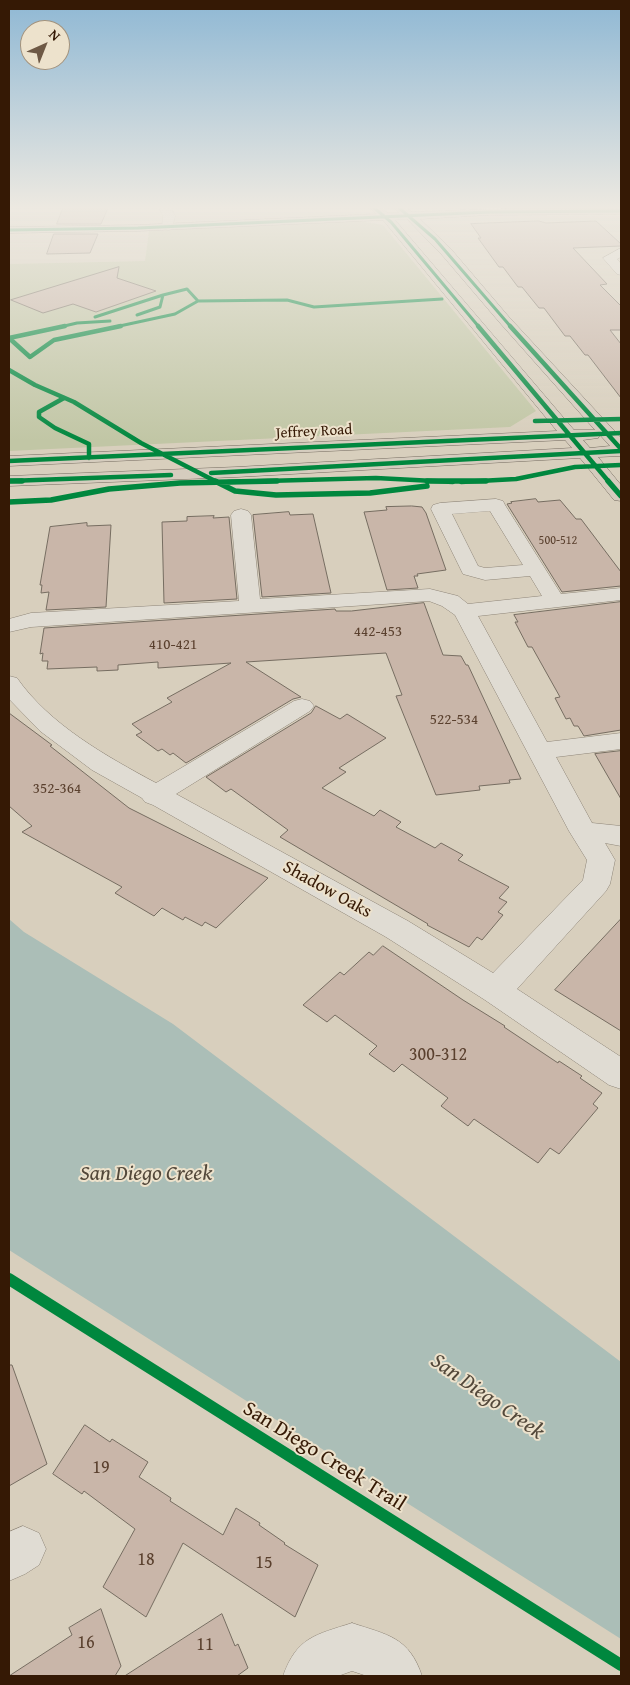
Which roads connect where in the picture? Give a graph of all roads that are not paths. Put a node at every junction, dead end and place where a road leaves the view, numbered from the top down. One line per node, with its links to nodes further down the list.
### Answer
1 (444, 285): 4 (main road)
2 (474, 285): 3 (main road)
3 (614, 433): 4 (main road, Jeffrey Road); 5 (main road)
4 (570, 435): 6 (main road); 7 (main road, Jeffrey Road)
5 (621, 450): 6 (main road, Jeffrey Road)
6 (586, 453): 8 (main road, Jeffrey Road); 9 (main road)
7 (9, 461)
8 (9, 481)
9 (621, 496)
10 (241, 516): 14 (street)
11 (534, 570): 11 (street); 13 (street)
12 (621, 594): 13 (street)
13 (554, 601): 15 (street)
14 (250, 606): 15 (street); 16 (street)
15 (464, 611): 20 (street)
16 (9, 625)
17 (9, 683): 21 (street, Shadow Oaks)
18 (302, 706): 21 (street)
19 (621, 741): 20 (street)
20 (540, 751): 22 (street)
21 (154, 796): 25 (street, Shadow Oaks)
22 (583, 831): 23 (street); 24 (street)
23 (621, 836)
24 (611, 861): 25 (street)
25 (496, 990): 26 (street, Shadow Oaks)
26 (621, 1075)
27 (307, 1676): 28 (street)
28 (398, 1676)

